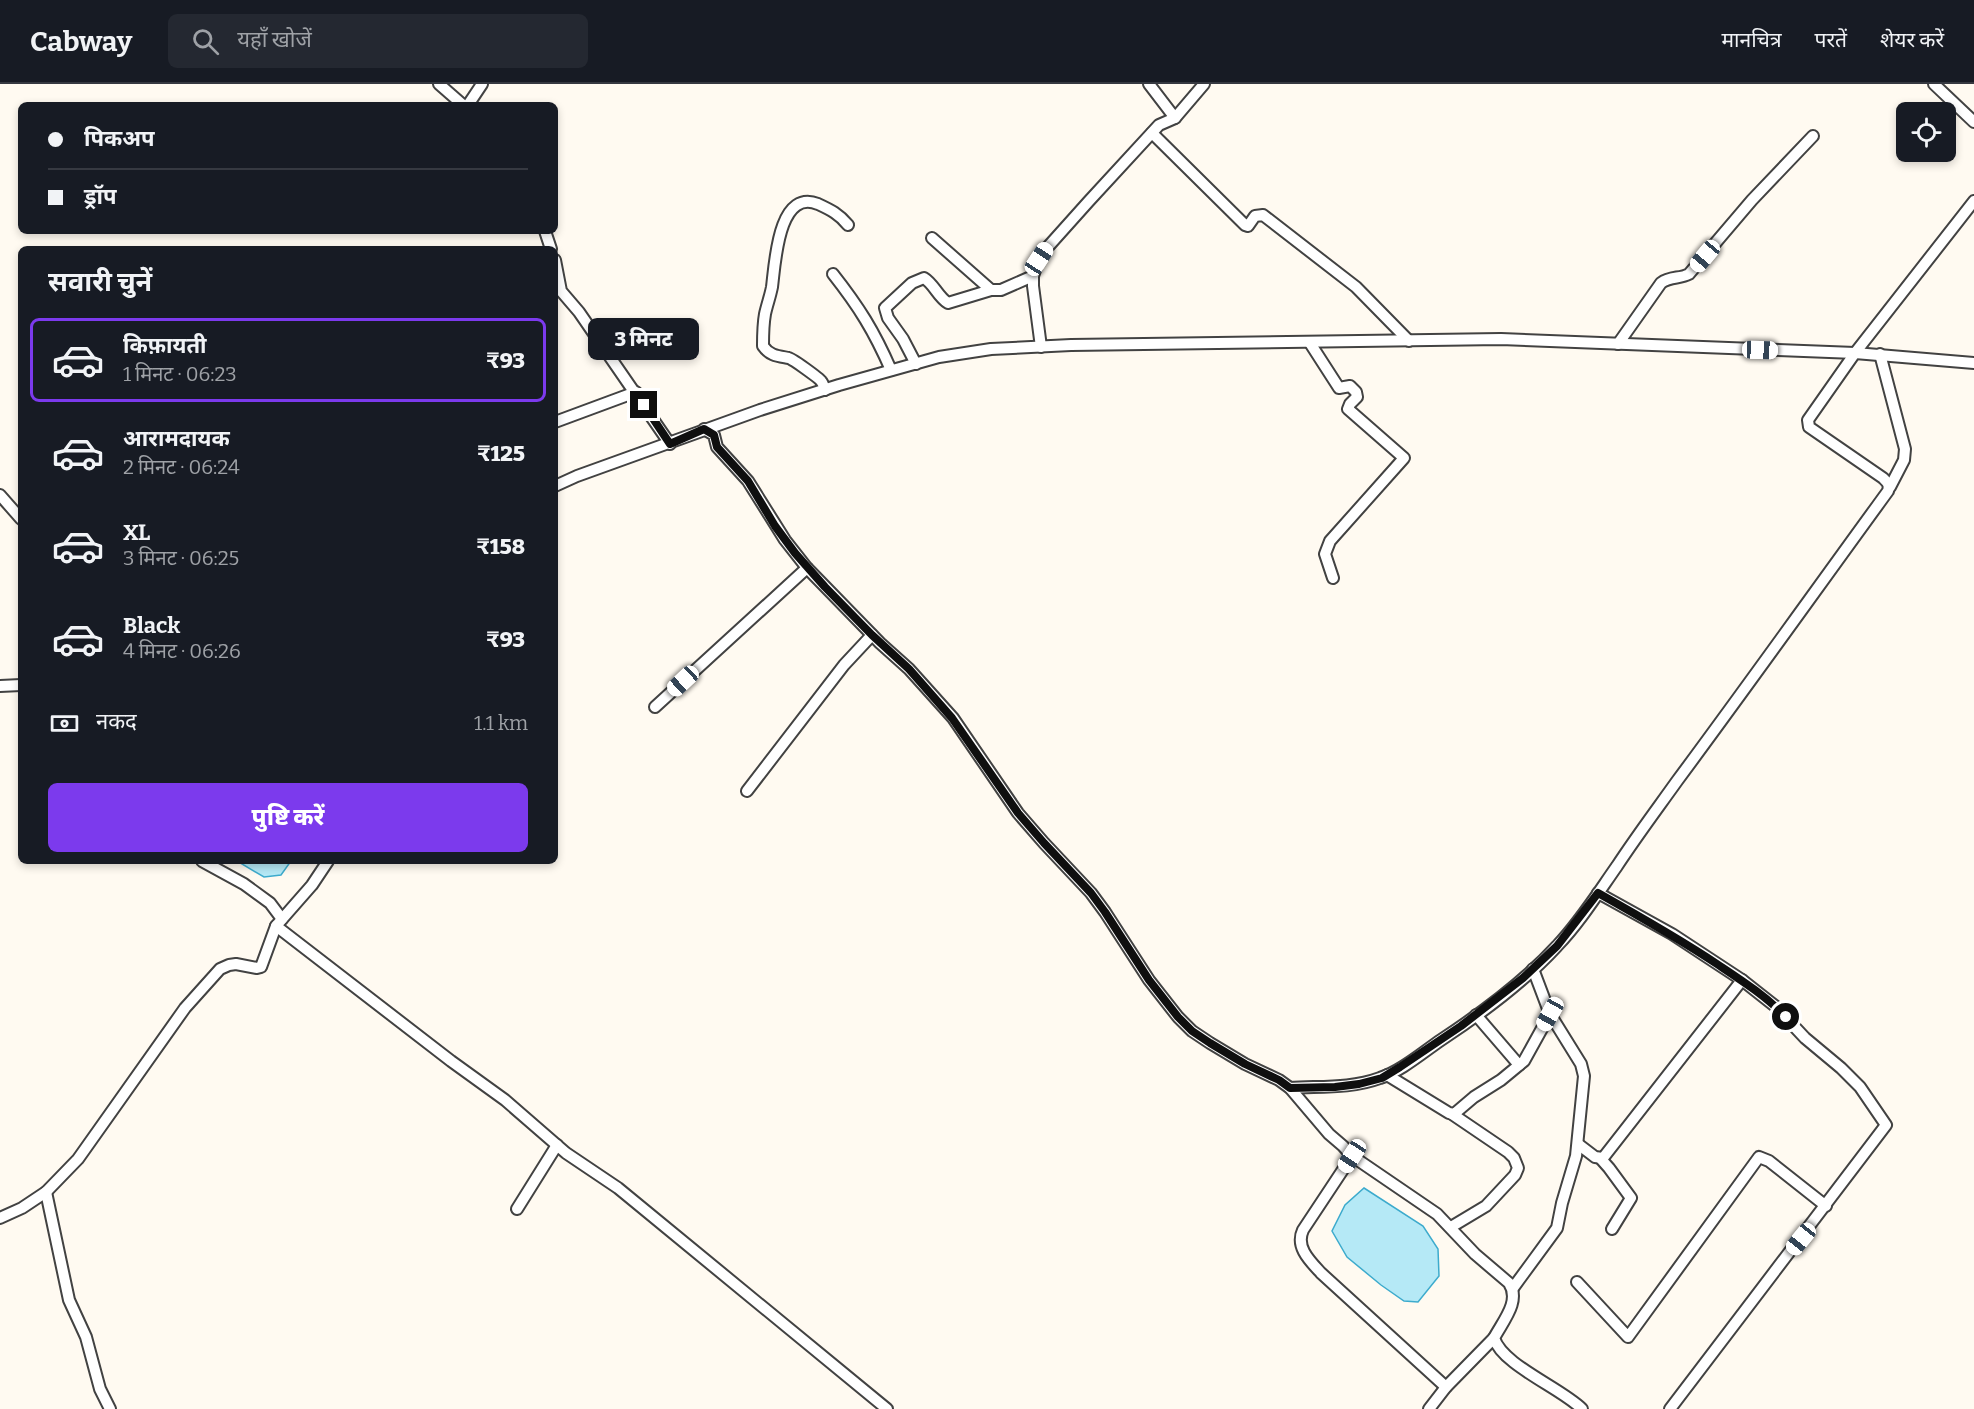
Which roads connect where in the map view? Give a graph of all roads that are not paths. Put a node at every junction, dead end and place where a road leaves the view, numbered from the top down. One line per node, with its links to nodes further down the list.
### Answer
1 (439, 84): 6 (street)
2 (482, 84): 7 (street)
3 (1149, 84): 8 (street)
4 (1203, 84): 8 (street)
5 (1934, 84): 9 (street)
6 (461, 102)
7 (467, 102)
8 (1175, 118): 10 (street)
9 (1974, 122)
10 (1152, 133): 17 (street); 19 (street)
11 (1813, 136): 21 (street)
12 (1974, 201): 23 (street)
13 (848, 225): 28 (street)
14 (932, 238): 18 (street)
15 (833, 274): 27 (street)
16 (558, 276): 29 (street)
17 (1033, 276): 18 (street); 22 (street)
18 (991, 290): 26 (street)
19 (1409, 341): 20 (street); 21 (street)
20 (1310, 343): 22 (street); 38 (street)
21 (1618, 344): 23 (street)
22 (1041, 347): 26 (street)
23 (1855, 353): 24 (street); 34 (street)
24 (1880, 354): 25 (street); 34 (street)
25 (1974, 363)
26 (916, 364): 27 (street)
27 (891, 370): 28 (street)
28 (825, 390): 31 (street)
29 (636, 392): 30 (street); 32 (street)
30 (558, 421)
31 (704, 429): 32 (street); 37 (street)
32 (670, 444): 33 (street)
33 (558, 485)
34 (1890, 487): 46 (street)
35 (0, 495): 36 (street)
36 (18, 516)
37 (807, 568): 39 (street); 42 (street)
38 (1333, 578)
39 (872, 635): 43 (street); 54 (street)
40 (18, 685): 41 (street)
41 (0, 686)
42 (655, 707)
43 (747, 790)
44 (207, 864): 47 (street)
45 (326, 864): 47 (street)
46 (1598, 893): 48 (street); 49 (street)
47 (279, 922): 57 (street); 60 (street)
48 (1533, 969): 50 (street); 51 (street)
49 (1742, 980): 59 (street); 61 (street)
50 (1550, 1014): 52 (street); 56 (street)
51 (1476, 1015): 52 (street); 53 (street)
52 (1519, 1065): 55 (street)
53 (1387, 1075): 54 (street); 55 (street)
54 (1290, 1088): 58 (street)
55 (1452, 1114): 64 (street)
56 (1578, 1144): 59 (street); 67 (street)
57 (557, 1145): 62 (street); 71 (street)
58 (1352, 1156): 64 (street); 69 (street)
59 (1601, 1159): 65 (street)
60 (46, 1192): 63 (street); 70 (street)
61 (1826, 1206): 66 (street); 74 (street)
62 (517, 1209)
63 (0, 1218)
64 (1451, 1227): 67 (street)
65 (1612, 1228)
66 (1577, 1282)
67 (1513, 1288): 68 (street)
68 (1494, 1338): 69 (street); 73 (street)
69 (1446, 1387): 72 (street)
70 (110, 1409)
71 (886, 1409)
72 (1429, 1409)
73 (1582, 1409)
74 (1670, 1409)

